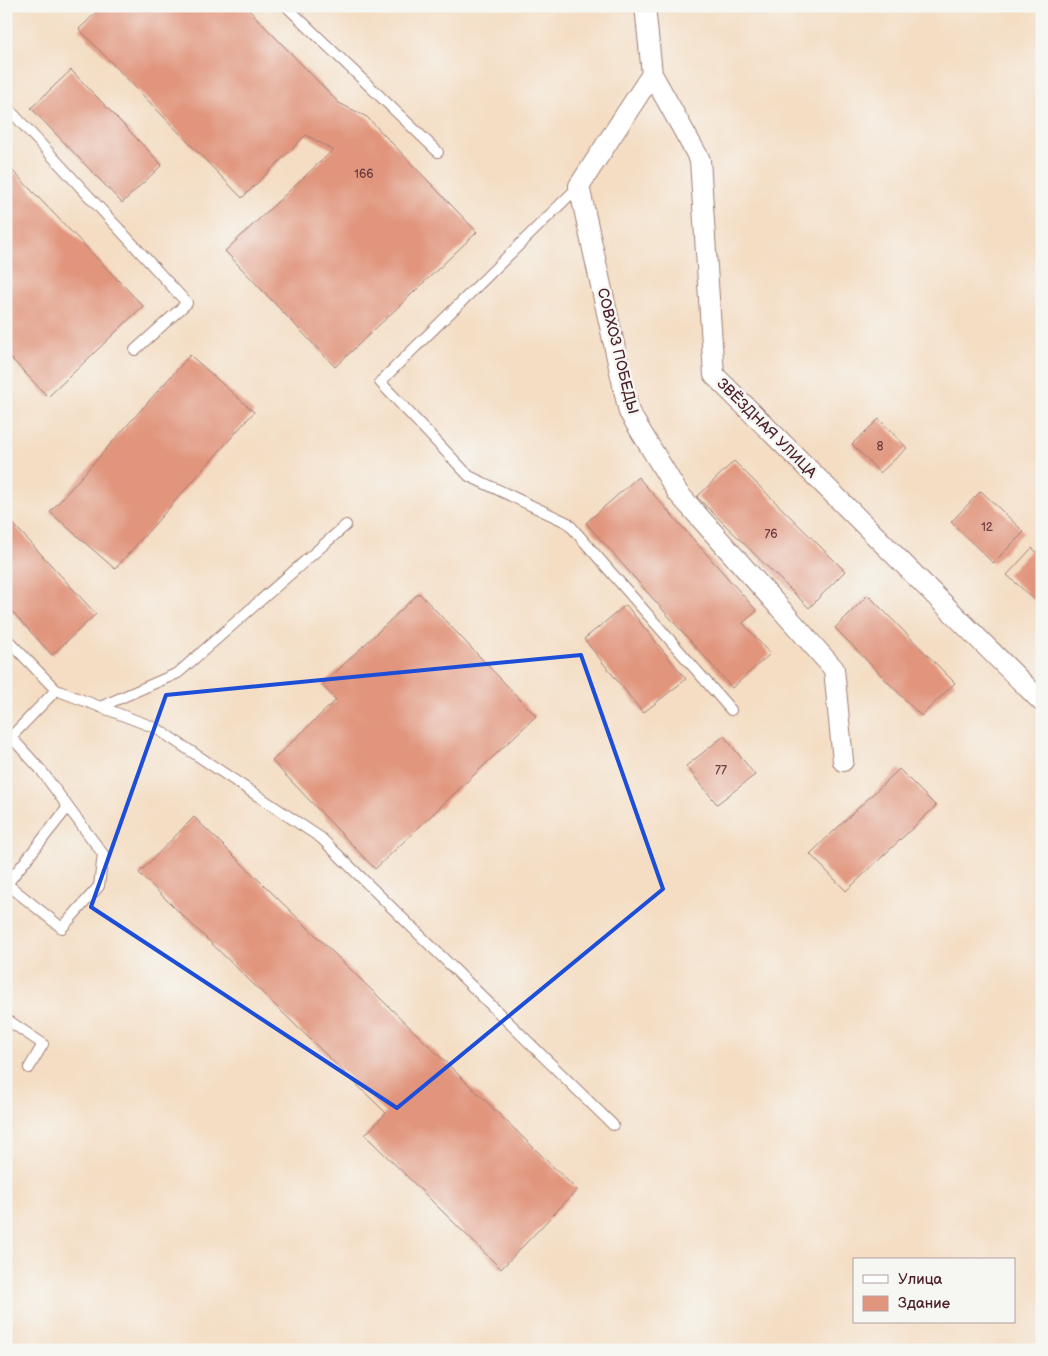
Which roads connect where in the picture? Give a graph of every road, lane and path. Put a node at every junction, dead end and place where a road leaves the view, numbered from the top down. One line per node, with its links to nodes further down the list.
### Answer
1 (286, 6): 5 (lane)
2 (645, 6): 3 (street)
3 (652, 74): 6 (street); 11 (street, ЗВЁЗДНАЯ УЛИЦА)
4 (6, 106): 7 (lane)
5 (438, 152)
6 (579, 186): 13 (lane); 15 (street, СОВХОЗ ПОБЕДЫ)
7 (135, 350)
8 (346, 525): 12 (lane)
9 (6, 638): 10 (lane)
10 (56, 690): 12 (lane); 14 (lane)
11 (1042, 702)
12 (100, 707): 19 (lane)
13 (731, 710)
14 (9, 739): 16 (lane)
15 (843, 761)
16 (68, 807): 16 (lane)
17 (6, 1019): 18 (lane)
18 (29, 1068)
19 (613, 1125)

